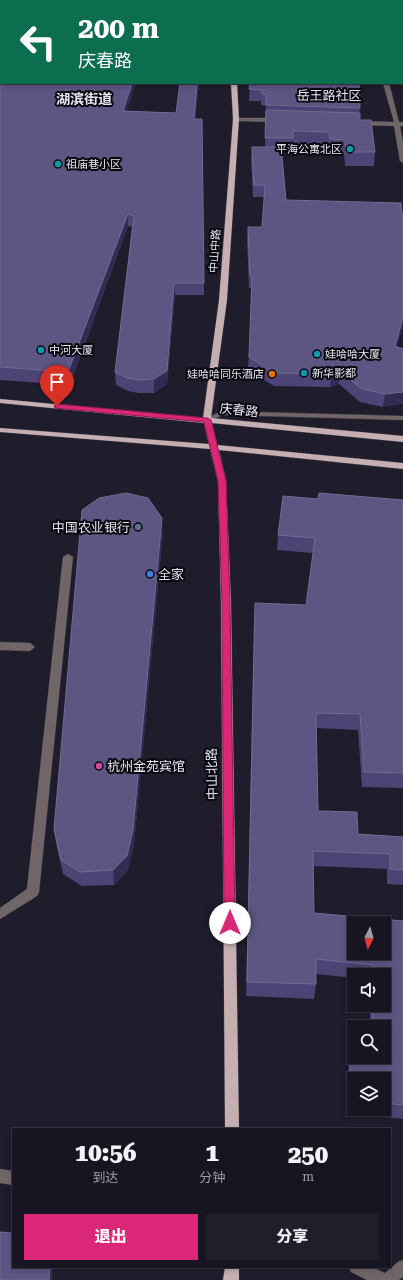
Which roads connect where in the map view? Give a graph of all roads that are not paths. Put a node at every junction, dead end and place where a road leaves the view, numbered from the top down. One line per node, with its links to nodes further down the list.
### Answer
1 (234, 84): 3 (main road, 中山中路)
2 (386, 84): 6 (street)
3 (236, 119): 4 (street); 10 (main road, 中山中路)
4 (290, 121)
5 (351, 122): 6 (street)
6 (400, 124): 7 (street)
7 (403, 161)
8 (0, 401): 10 (main road, 庆春路)
9 (403, 418): 10 (street)
10 (207, 420): 12 (main road, 庆春路); 13 (main road, 中山北路)
11 (0, 430): 13 (main road)
12 (403, 439)
13 (214, 447): 14 (main road); 19 (main road, 中山北路)
14 (403, 466)
15 (68, 557): 18 (street)
16 (0, 646): 17 (street)
17 (30, 647)
18 (0, 914)
19 (232, 1128)
20 (0, 1176): 21 (street)
21 (12, 1178)
22 (403, 1267): 27 (street)
23 (232, 1268): 25 (main road)
24 (358, 1268): 26 (street)
25 (231, 1280)
26 (383, 1280)
27 (388, 1280)

